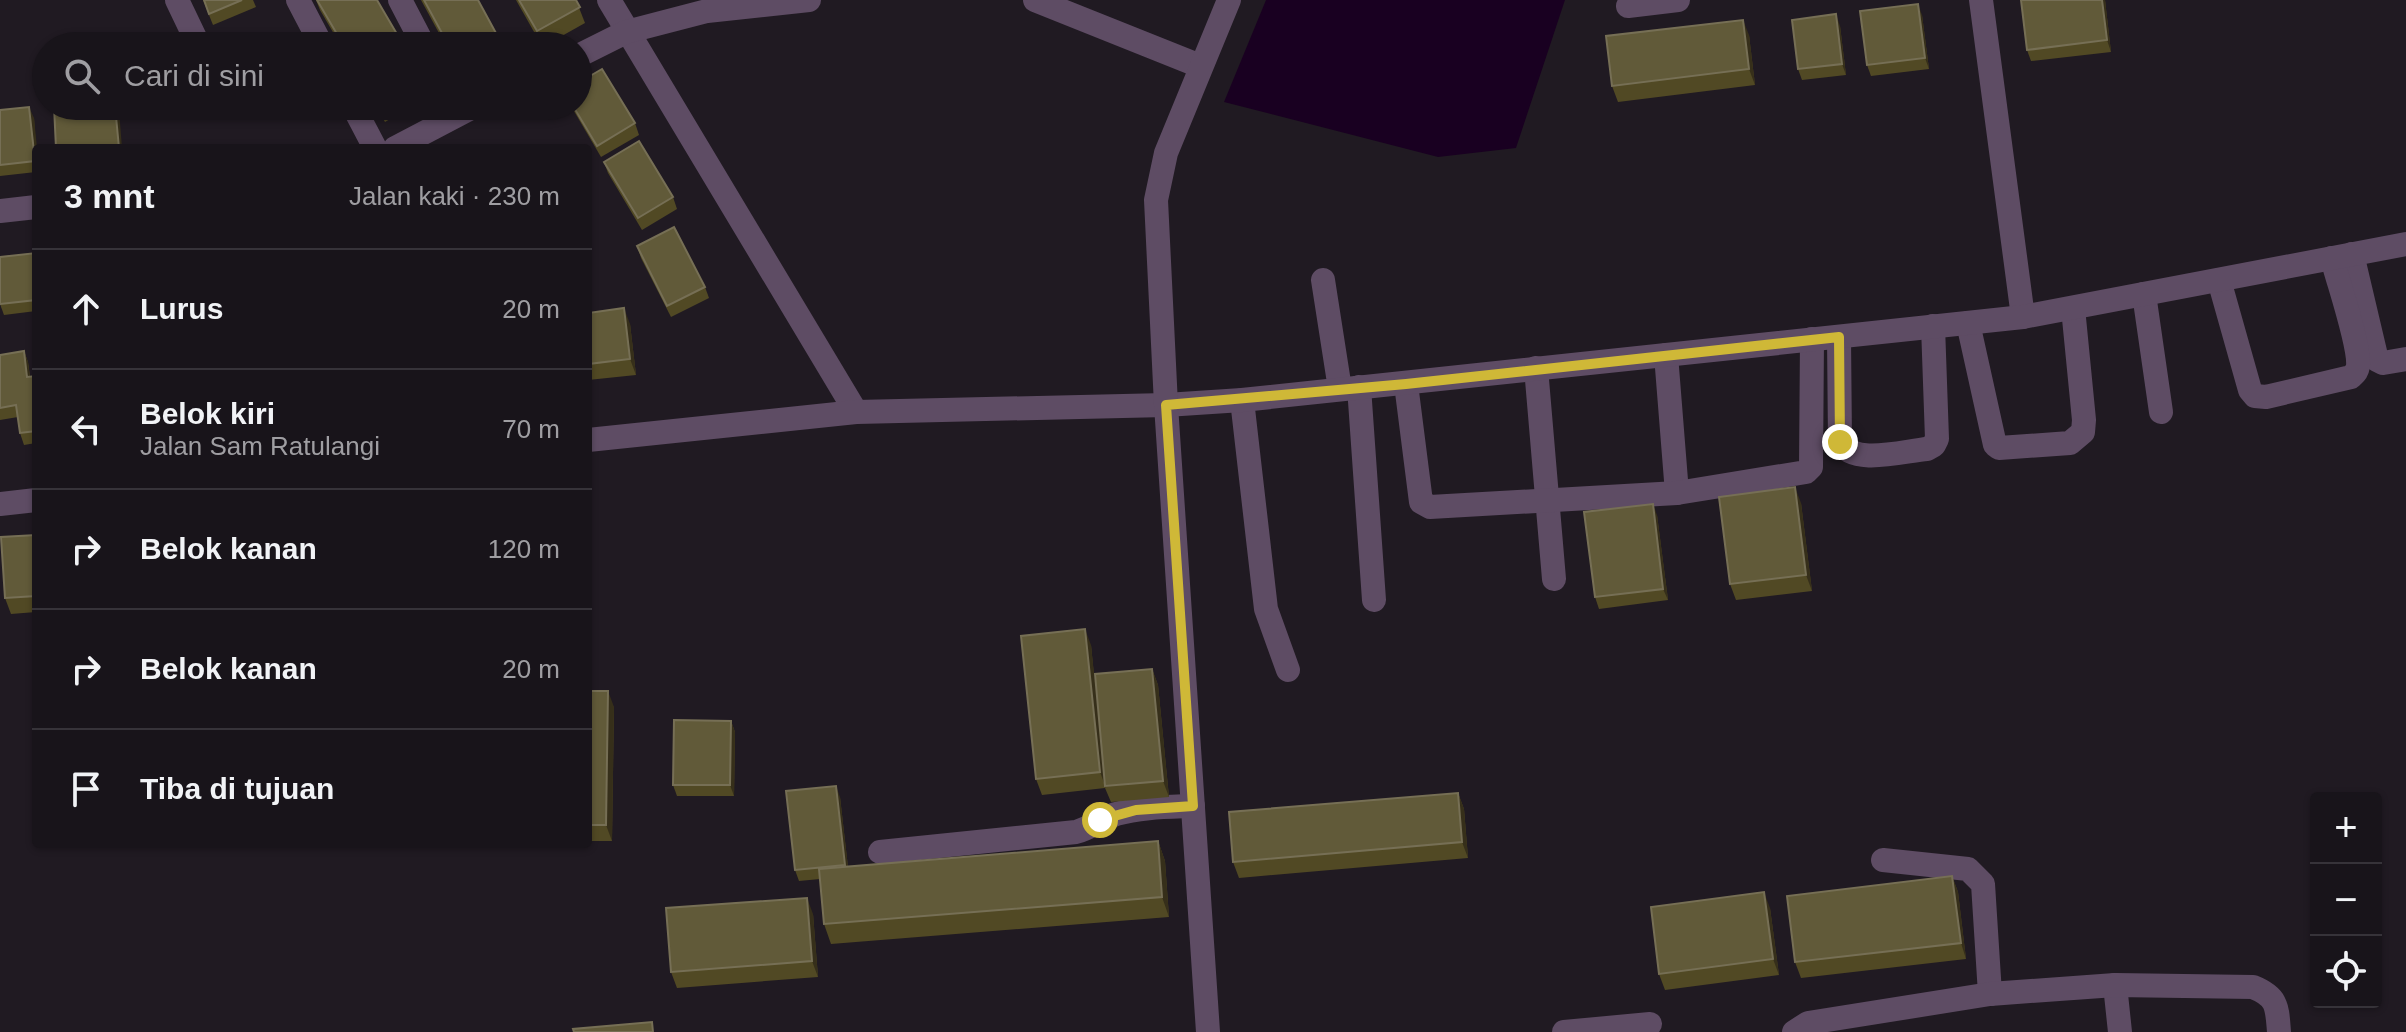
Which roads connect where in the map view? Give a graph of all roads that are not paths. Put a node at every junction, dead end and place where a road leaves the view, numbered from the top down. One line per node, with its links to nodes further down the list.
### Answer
1 (177, 0): 11 (street)
2 (298, 0): 12 (street)
3 (400, 0): 13 (street)
4 (609, 0): 14 (street)
5 (809, 0): 14 (street)
6 (1035, 0): 16 (street)
7 (1229, 0): 16 (street)
8 (1678, 0): 10 (street)
9 (1981, 0): 29 (street)
10 (1628, 6)
11 (192, 32)
12 (315, 32)
13 (417, 32)
14 (626, 32): 15 (street); 41 (street)
15 (592, 49)
16 (1200, 66): 40 (street)
17 (360, 120): 19 (street)
18 (443, 120): 20 (street)
19 (373, 144)
20 (402, 144)
21 (32, 207): 22 (street)
22 (0, 211)
23 (2406, 244): 24 (street)
24 (2342, 256): 26 (street); 26 (street); 35 (street)
25 (1323, 280): 38 (street)
26 (2219, 280): 27 (street)
27 (2144, 294): 28 (street); 42 (street)
28 (2073, 308): 29 (street); 30 (street)
29 (2023, 317): 30 (street)
30 (1968, 323): 31 (street)
31 (1933, 326): 32 (street); 32 (street)
32 (1839, 337): 33 (street)
33 (1812, 339): 34 (street); 44 (street)
34 (1666, 355): 36 (street); 44 (street)
35 (2406, 359)
36 (1536, 368): 37 (street); 46 (street)
37 (1406, 384): 38 (street); 46 (street)
38 (1349, 388): 39 (street); 49 (street)
39 (1242, 400): 40 (street); 50 (street)
40 (1166, 405): 41 (street); 51 (street)
41 (856, 412): 43 (street)
42 (2161, 412)
43 (592, 440)
44 (1677, 493): 46 (street)
45 (32, 500): 47 (street)
46 (1547, 500): 48 (street)
47 (0, 504)
48 (1554, 579)
49 (1374, 600)
50 (1288, 670)
51 (1193, 806): 52 (street); 57 (street)
52 (880, 852)
53 (1883, 860): 55 (street)
54 (2115, 985): 55 (street); 60 (street); 61 (street)
55 (1990, 994): 59 (street)
56 (1650, 1024): 58 (street)
57 (1208, 1032)
58 (1564, 1032)
59 (1794, 1032)
60 (2120, 1032)
61 (2279, 1032)

